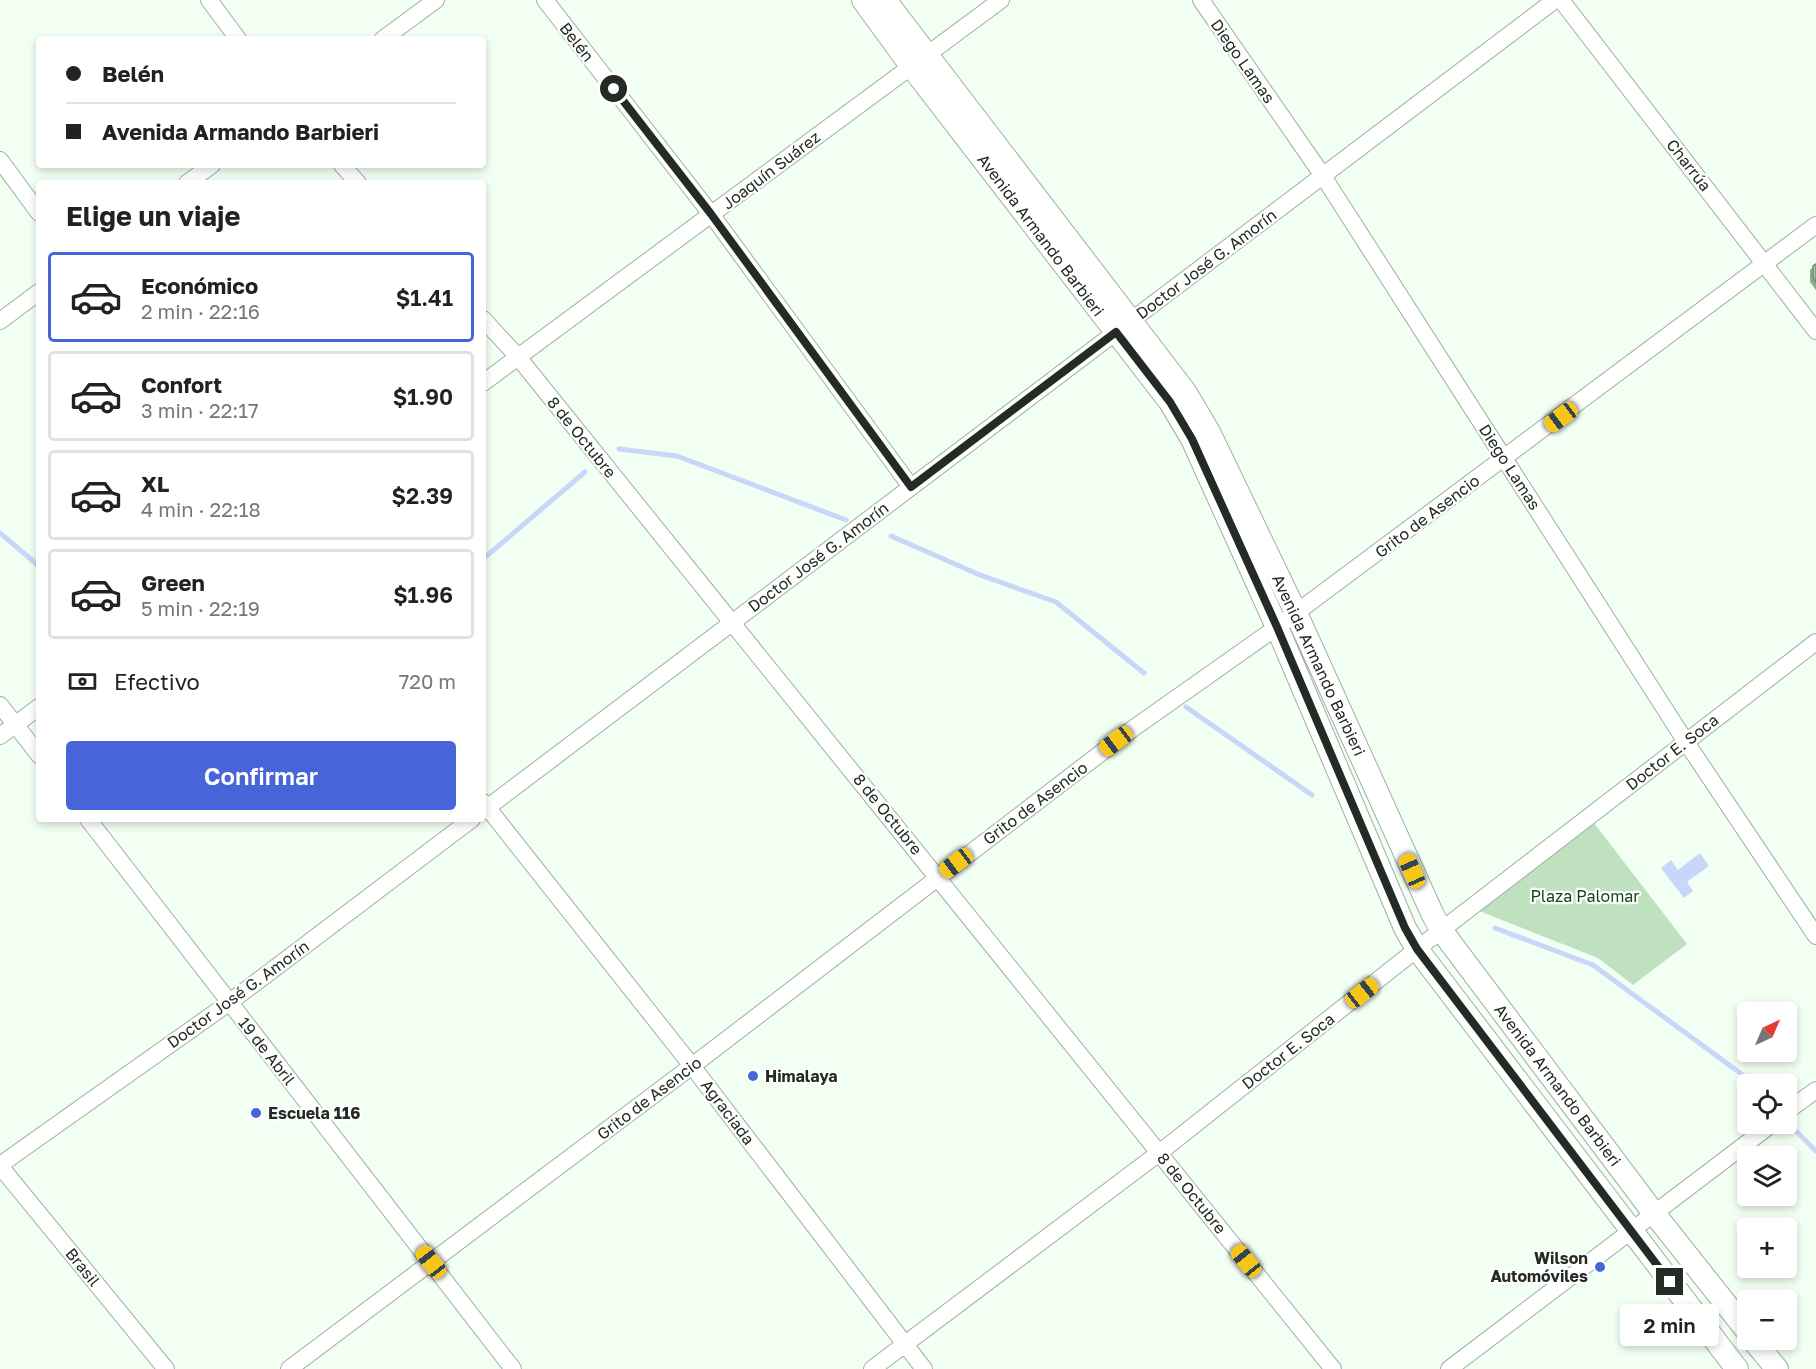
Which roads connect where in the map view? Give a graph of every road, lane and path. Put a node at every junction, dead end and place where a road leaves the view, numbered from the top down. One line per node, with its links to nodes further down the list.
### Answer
1 (209, 0): 10 (street)
2 (436, 0): 11 (street)
3 (545, 0): 20 (street, Belén)
4 (863, 0): 12 (street, Avenida Armando Barbieri)
5 (885, 0): 12 (street, Avenida Armando Barbieri)
6 (1001, 0): 12 (street, Joaquín Suárez)
7 (1201, 0): 16 (street, Diego Lamas)
8 (1555, 0): 16 (street, Doctor José G. Amorín)
9 (1561, 0): 22 (street, Charrúa)
10 (236, 36)
11 (387, 36)
12 (919, 60): 20 (street, Joaquín Suárez); 26 (street, Avenida Armando Barbieri)
13 (0, 160): 19 (street)
14 (208, 168): 17 (street)
15 (345, 168): 18 (street)
16 (1323, 176): 26 (street, Doctor José G. Amorín); 30 (street, Diego Lamas)
17 (192, 180)
18 (355, 180)
19 (36, 209)
20 (711, 214): 28 (street, Joaquín Suárez); 31 (street, Belén)
21 (1816, 225): 22 (street, Grito de Asencio)
22 (1766, 263): 27 (street, Charrúa); 30 (street, Grito de Asencio)
23 (36, 294): 24 (street)
24 (0, 321)
25 (486, 322): 28 (street, 8 de Octubre)
26 (1124, 327): 31 (street, Doctor José G. Amorín); 32 (street, Avenida Armando Barbieri); 34 (street, Avenida Armando Barbieri)
27 (1816, 331)
28 (518, 357): 29 (street, Joaquín Suárez); 33 (street, 8 de Octubre)
29 (486, 381)
30 (1505, 458): 32 (street, Grito de Asencio); 40 (street, Diego Lamas)
31 (911, 487): 33 (street, Doctor José G. Amorín)
32 (1296, 613): 34 (street, Grito de Asencio); 47 (street, Avenida Armando Barbieri)
33 (732, 622): 42 (street, Doctor José G. Amorín); 46 (street, 8 de Octubre)
34 (1277, 627): 46 (street, Grito de Asencio); 49 (street, Avenida Armando Barbieri)
35 (1816, 642): 40 (street, Doctor E. Soca)
36 (0, 705): 38 (street)
37 (36, 709): 38 (street)
38 (15, 724): 39 (street); 41 (street)
39 (0, 736)
40 (1686, 742): 47 (street, Doctor E. Soca); 48 (street, Diego Lamas)
41 (36, 751)
42 (486, 806)
43 (486, 809): 51 (street, Agraciada)
44 (90, 822): 50 (street, 19 de Abril)
45 (468, 822): 50 (street, Doctor José G. Amorín)
46 (938, 876): 51 (street, Grito de Asencio); 55 (street, 8 de Octubre)
47 (1442, 930): 49 (street, Doctor E. Soca); 57 (street, Avenida Armando Barbieri)
48 (1816, 936)
49 (1417, 949): 55 (street, Doctor E. Soca); 58 (street, Avenida Armando Barbieri)
50 (230, 1002): 56 (street, Doctor José G. Amorín); 59 (street, 19 de Abril)
51 (692, 1066): 59 (street, Grito de Asencio); 61 (street, Agraciada)
52 (1816, 1090): 53 (street)
53 (1797, 1104)
54 (1758, 1134): 57 (street)
55 (1159, 1153): 61 (street, Doctor E. Soca); 68 (street, 8 de Octubre)
56 (0, 1165): 63 (street, Brasil)
57 (1653, 1212): 58 (street); 60 (street, Avenida Armando Barbieri)
58 (1629, 1230): 69 (street); 70 (street, Avenida Armando Barbieri)
59 (431, 1262): 64 (street, Grito de Asencio); 65 (street, 19 de Abril)
60 (1737, 1318)
61 (905, 1344): 66 (street, Doctor E. Soca); 67 (street, Agraciada)
62 (1761, 1350): 71 (street)
63 (166, 1369)
64 (290, 1369)
65 (513, 1369)
66 (872, 1369)
67 (924, 1369)
68 (1333, 1369)
69 (1449, 1369)
70 (1737, 1369)
71 (1777, 1369)

